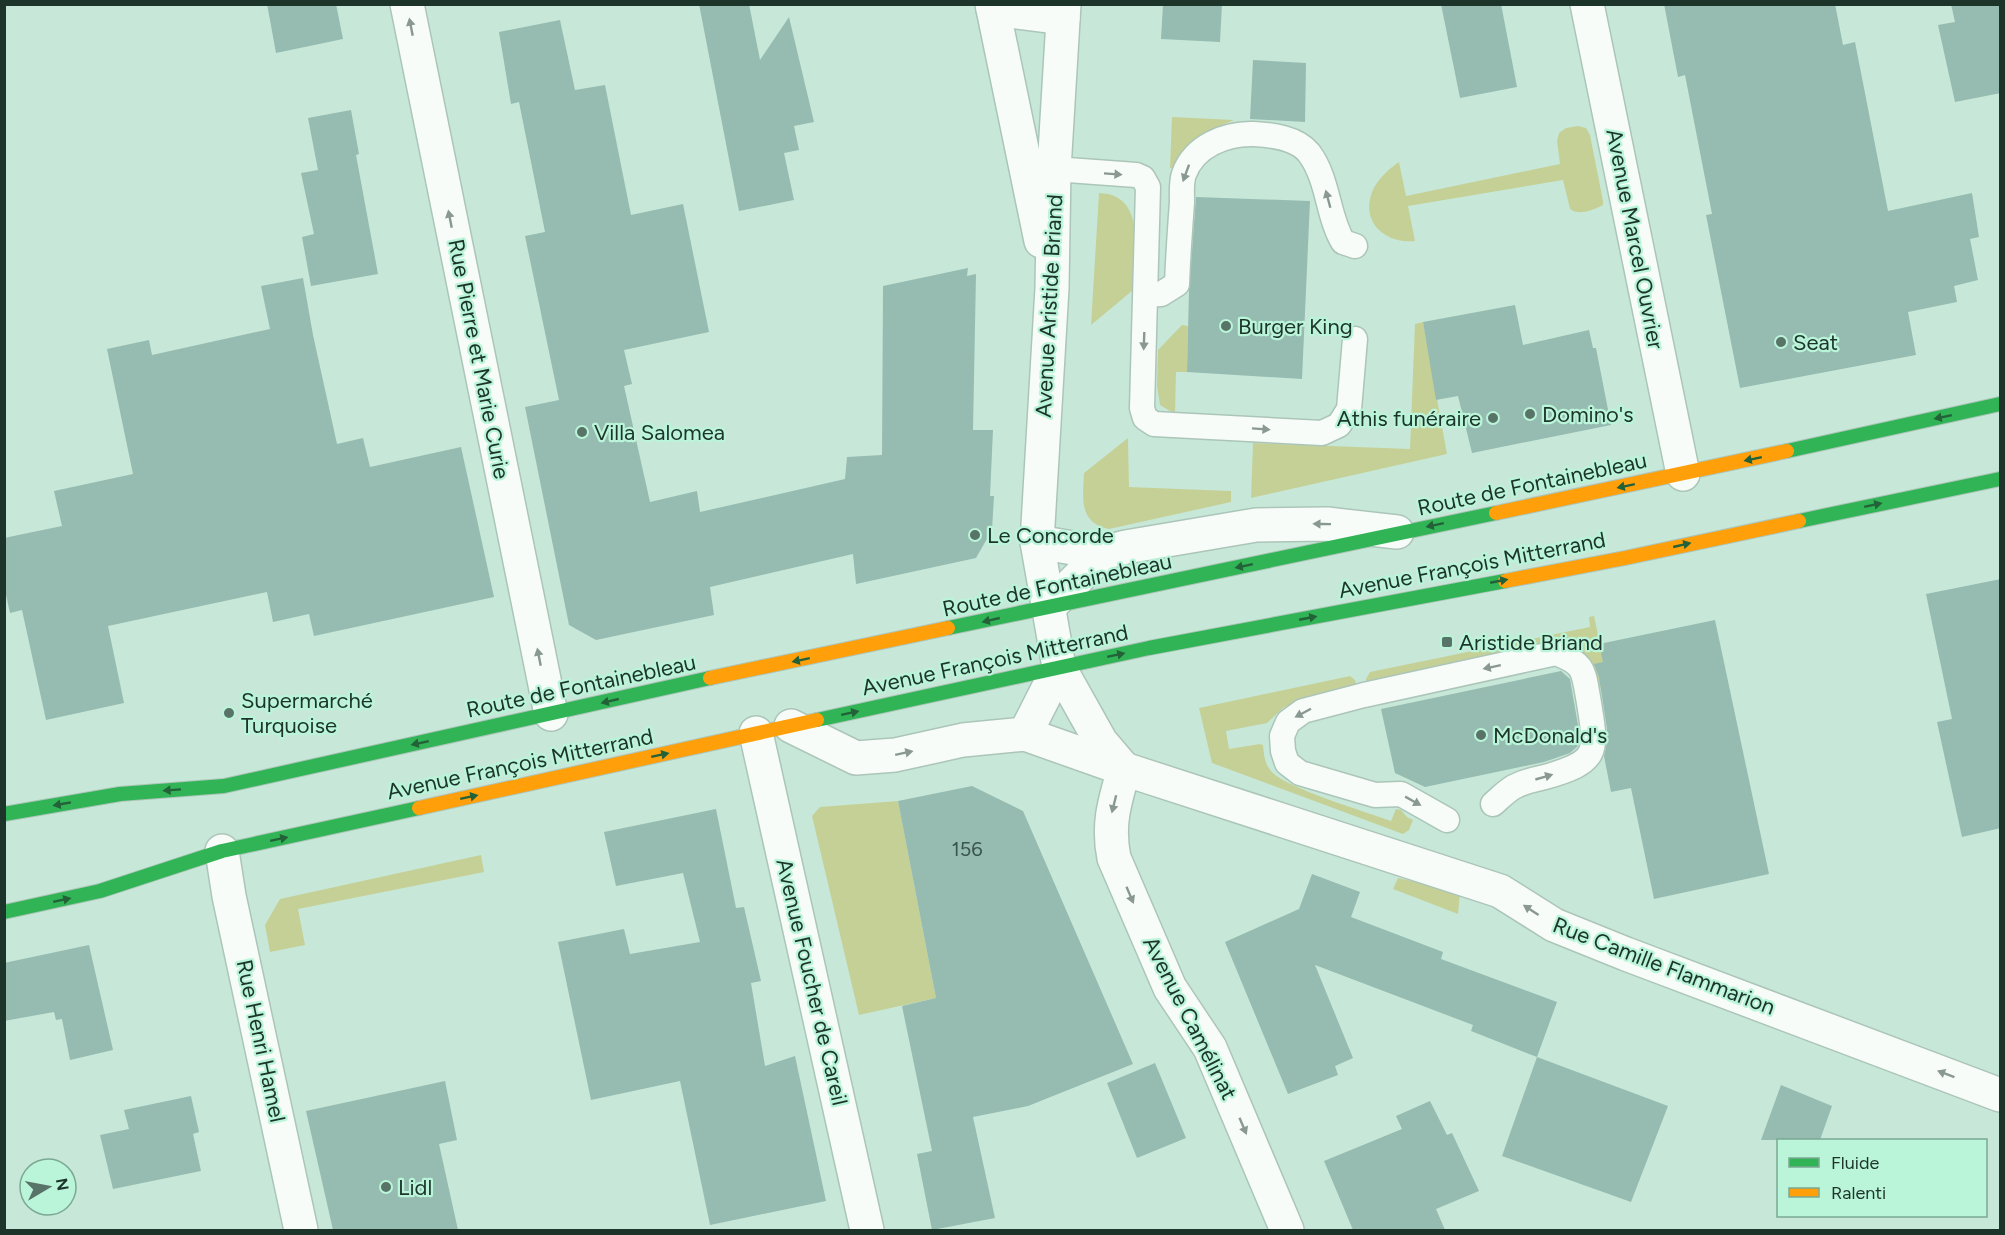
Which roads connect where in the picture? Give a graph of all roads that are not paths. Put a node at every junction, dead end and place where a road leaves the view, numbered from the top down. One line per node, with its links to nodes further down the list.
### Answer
1 (407, 4): 18 (street, Rue Pierre et Marie Curie, one-way to 1)
2 (1587, 4): 11 (street, Avenue Marcel Ouvrier)
3 (993, 7): 4 (street); 7 (street)
4 (1064, 11): 5 (street, Avenue Aristide Briand)
5 (1054, 169): 7 (street, Avenue Aristide Briand); 8 (lane, one-way to 8)
6 (1355, 246): 8 (lane, one-way to 8)
7 (1052, 288): 14 (street, Avenue Aristide Briand)
8 (1146, 295): 9 (lane, one-way to 9)
9 (1355, 339)
10 (2001, 404): 11 (main road, Route de Fontainebleau, one-way to 11)
11 (1683, 474): 13 (main road, Route de Fontainebleau, one-way to 13)
12 (2001, 478): 17 (main road, Avenue François Mitterrand, one-way to 12)
13 (1401, 532): 15 (street, one-way to 15); 16 (main road, Route de Fontainebleau, one-way to 16)
14 (1037, 542): 15 (street); 16 (street, Avenue Aristide Briand)
15 (1103, 553): 16 (street)
16 (1048, 607): 17 (street, Avenue Aristide Briand); 18 (main road, Route de Fontainebleau, one-way to 18)
17 (1059, 667): 19 (main road, Avenue François Mitterrand, one-way to 17); 21 (street); 22 (street, Avenue Aristide Briand)
18 (550, 714): 24 (main road, Route de Fontainebleau, one-way to 24)
19 (791, 726): 20 (main road, Avenue François Mitterrand); 21 (street, one-way to 21)
20 (756, 733): 26 (main road, Avenue François Mitterrand, one-way to 20); 30 (street, Avenue Foucher de Careil)
21 (1025, 734): 22 (street, Rue Camille Flammarion)
22 (1124, 769): 28 (street, Rue Camille Flammarion, one-way to 22); 31 (street, Avenue Camélinat, one-way to 31)
23 (1493, 804): 25 (lane, one-way to 25)
24 (4, 814)
25 (1447, 820)
26 (222, 851): 27 (main road, Avenue François Mitterrand, one-way to 26); 29 (street, Rue Henri Hamel)
27 (4, 912)
28 (2001, 1095)
29 (302, 1230)
30 (867, 1230)
31 (1287, 1230)

